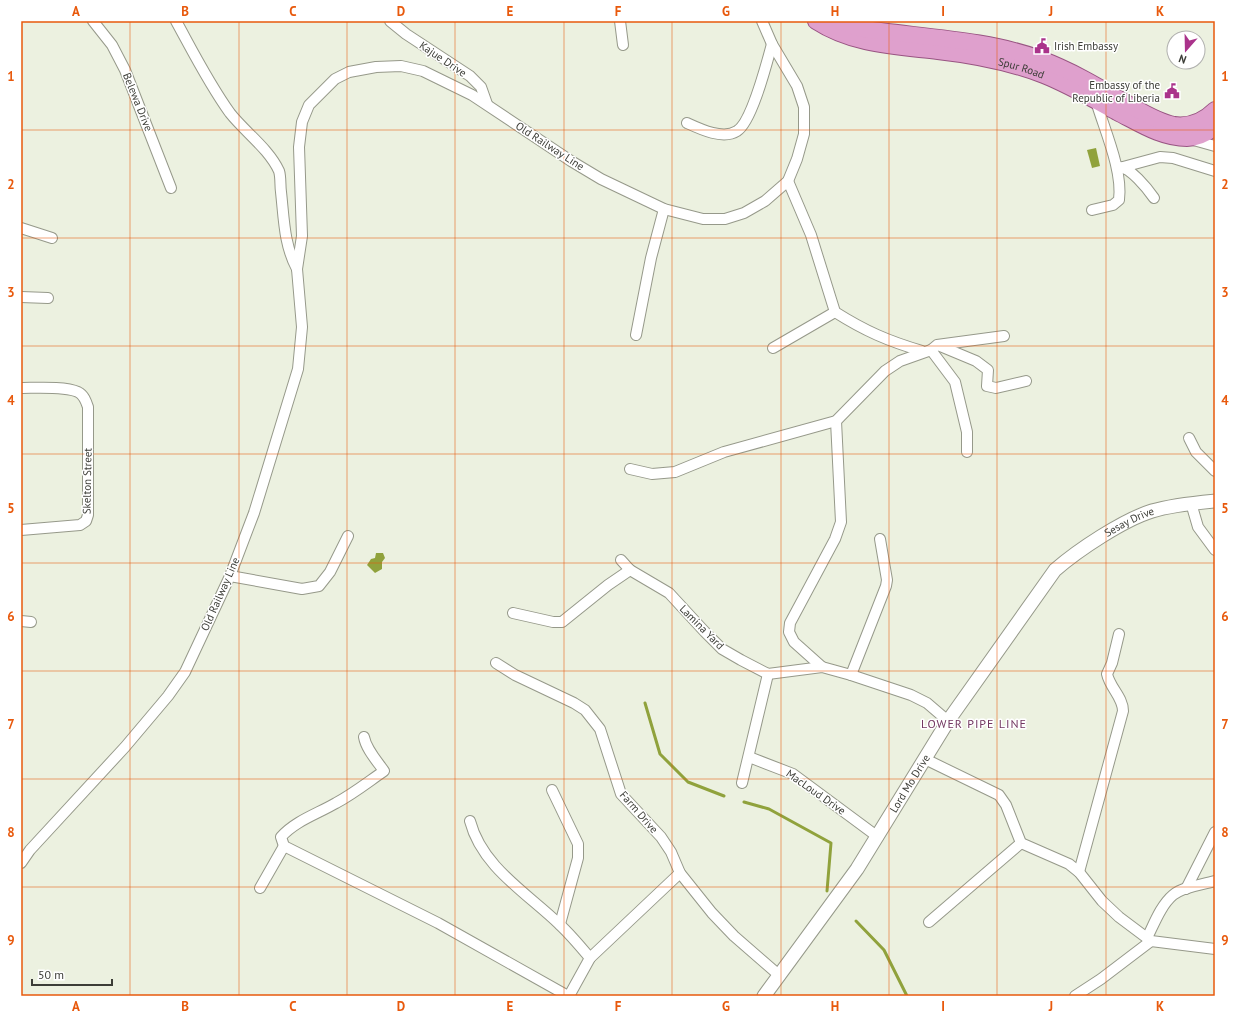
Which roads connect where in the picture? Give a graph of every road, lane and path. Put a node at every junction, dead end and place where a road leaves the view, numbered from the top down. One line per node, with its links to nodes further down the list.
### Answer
1 (93, 21): 21 (street, Belewa Drive)
2 (176, 21): 27 (street, Old Railway Line)
3 (390, 21): 12 (street, Kajue Drive)
4 (620, 21): 10 (street)
5 (762, 21): 9 (street, Old Railway Line)
6 (816, 21): 8 (main road, Spur Road)
7 (839, 21): 8 (main road, Spur Road)
8 (872, 37): 11 (main road, Spur Road); 13 (main road, Spur Road)
9 (772, 44): 14 (street); 20 (street, Old Railway Line)
10 (623, 45)
11 (1096, 101): 16 (main road, Spur Road); 18 (street)
12 (487, 104): 23 (street, Old Railway Line); 27 (street, Old Railway Line)
13 (1215, 110)
14 (687, 124)
15 (1215, 127): 16 (main road, Spur Road)
16 (1189, 138): 17 (street)
17 (1215, 146)
18 (1119, 167): 19 (street); 22 (street); 24 (street)
19 (1215, 171)
20 (788, 181): 23 (street, Old Railway Line); 30 (street)
21 (172, 188)
22 (1154, 198)
23 (664, 209): 31 (street)
24 (1092, 210)
25 (21, 228): 26 (street)
26 (52, 238)
27 (297, 269): 51 (street, Old Railway Line)
28 (21, 297): 29 (street)
29 (48, 298)
30 (835, 312): 33 (street); 34 (street)
31 (636, 335)
32 (1004, 336): 34 (street)
33 (773, 348)
34 (930, 349): 35 (street); 37 (street); 39 (street)
35 (1026, 381)
36 (21, 388): 44 (street, Skelton Street)
37 (836, 422): 40 (street); 55 (street)
38 (1189, 438): 41 (street)
39 (967, 452)
40 (630, 469)
41 (1215, 471)
42 (1215, 501): 43 (street, Sesay Drive)
43 (1191, 503): 47 (street); 50 (street, Sesay Drive)
44 (21, 530)
45 (348, 536): 51 (street)
46 (880, 539): 57 (street)
47 (1215, 550)
48 (621, 560): 49 (street, Lamina Yard)
49 (630, 570): 52 (street); 56 (street, Lamina Yard)
50 (1055, 570): 58 (street, Lord Mo Drive)
51 (230, 576): 69 (street, Old Railway Line)
52 (513, 613)
53 (1118, 634): 70 (street)
54 (496, 663): 71 (street, Farm Drive)
55 (822, 667): 56 (street); 57 (street)
56 (768, 674): 60 (street)
57 (851, 675): 58 (street)
58 (948, 721): 61 (street, Lord Mo Drive)
59 (364, 736): 68 (street)
60 (749, 757): 62 (street); 66 (street, MacLoud Drive)
61 (925, 759): 66 (street, Lord Mo Drive); 67 (street)
62 (742, 782)
63 (552, 790): 76 (street)
64 (470, 821): 76 (street)
65 (1215, 832): 74 (street)
66 (878, 837): 80 (street, Lord Mo Drive)
67 (1021, 843): 70 (street); 75 (street)
68 (284, 846): 73 (street); 81 (street)
69 (21, 863)
70 (1079, 872): 77 (street)
71 (680, 873): 79 (street); 80 (street, Farm Drive)
72 (1215, 881): 74 (street)
73 (260, 888)
74 (1186, 889): 77 (street)
75 (929, 922)
76 (560, 924): 79 (street)
77 (1149, 939): 78 (street); 83 (street)
78 (1215, 949)
79 (590, 958): 81 (street)
80 (780, 976): 82 (street, Lord Mo Drive)
81 (569, 996)
82 (764, 996)
83 (1075, 996)

